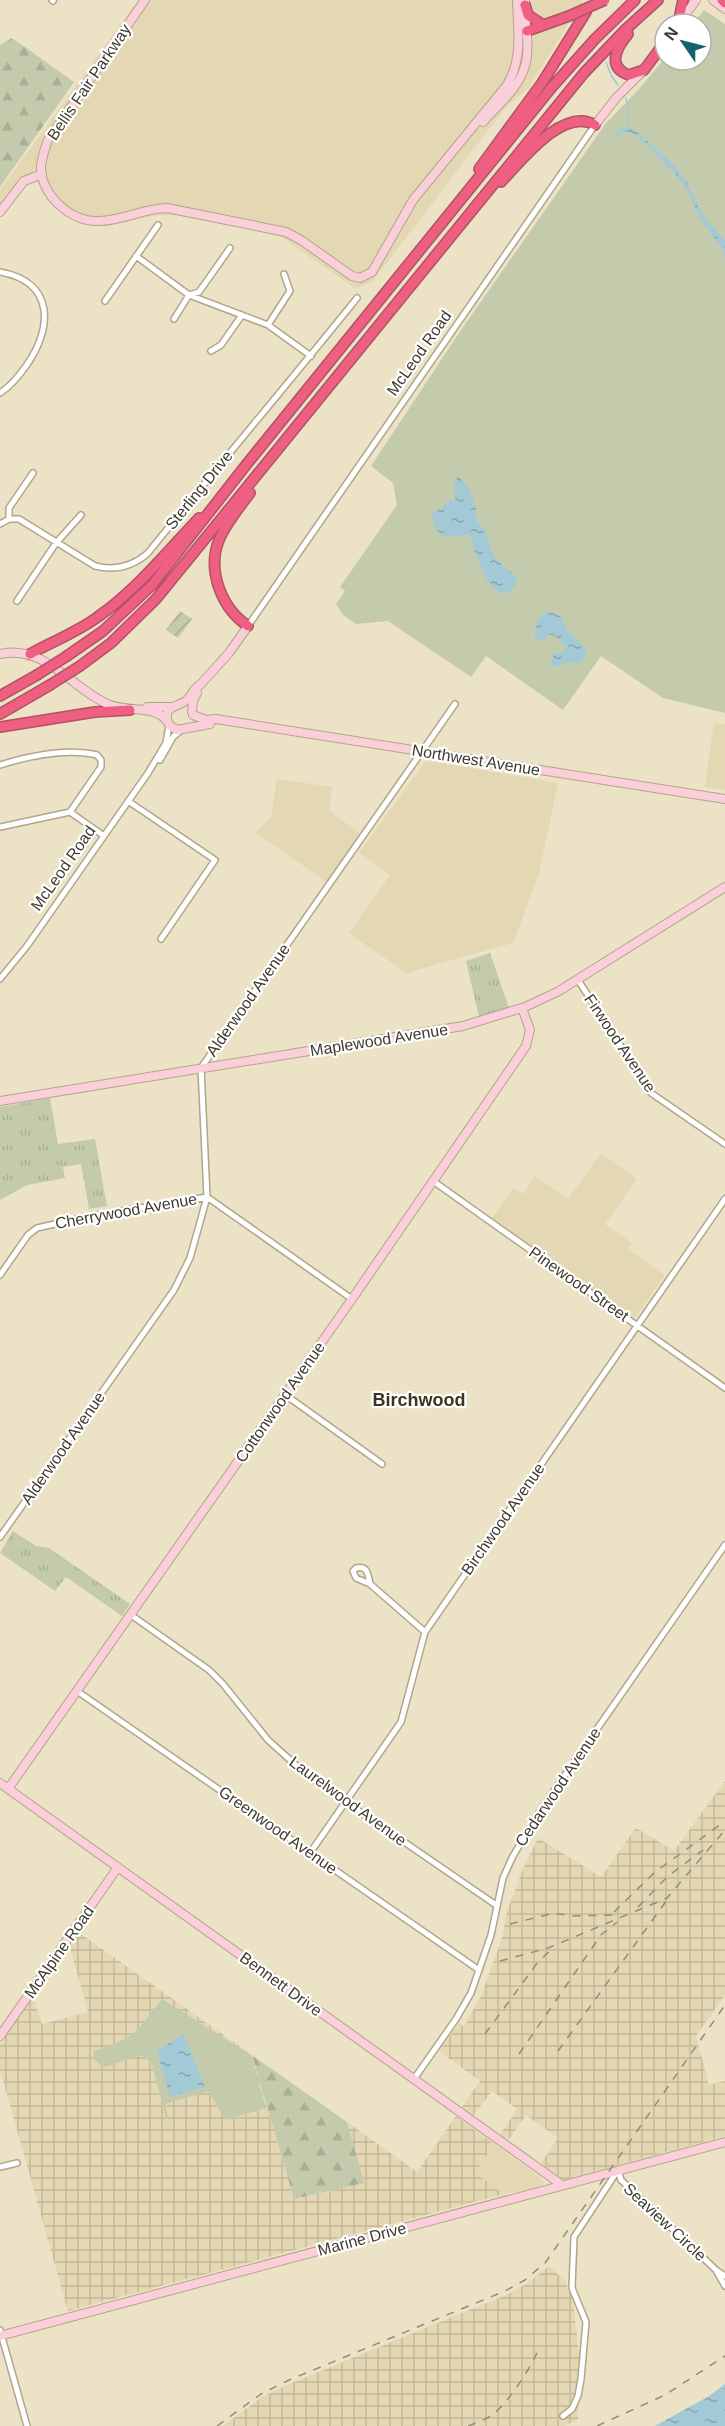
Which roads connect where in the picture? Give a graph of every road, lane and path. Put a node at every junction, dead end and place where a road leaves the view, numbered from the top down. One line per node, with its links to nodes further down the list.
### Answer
1 (145, 0): 14 (street, Bellis Fair Parkway)
2 (605, 0): 9 (highway, bridge)
3 (634, 0): 20 (highway)
4 (657, 0): 12 (highway); 17 (highway)
5 (712, 0): 7 (street)
6 (522, 2): 9 (highway); 10 (street)
7 (725, 9)
8 (586, 12): 20 (highway)
9 (543, 25): 10 (highway)
10 (523, 35): 14 (street)
11 (653, 58): 12 (highway, McLeod Road)
12 (644, 70): 13 (street, McLeod Road)
13 (595, 125): 17 (highway); 40 (street, McLeod Road)
14 (42, 174): 15 (street)
15 (0, 212)
16 (158, 225): 19 (street)
17 (445, 244): 32 (highway)
18 (230, 248): 23 (street)
19 (136, 256): 23 (street); 25 (street)
20 (411, 261): 33 (highway)
21 (0, 272): 31 (street)
22 (284, 274): 28 (street)
23 (189, 296): 26 (street); 27 (street)
24 (357, 298): 30 (street, Sterling Drive)
25 (105, 301)
26 (242, 315): 28 (street); 29 (street)
27 (174, 319)
28 (268, 325): 30 (street)
29 (211, 351)
30 (311, 356): 38 (street, Sterling Drive)
31 (0, 393)
32 (295, 429): 40 (highway); 52 (highway, bridge)
33 (246, 465): 42 (highway); 46 (highway, bridge)
34 (33, 473): 36 (street)
35 (81, 515): 38 (street)
36 (9, 519): 37 (street); 38 (street, Sterling Drive)
37 (0, 524)
38 (56, 543): 39 (street)
39 (17, 601)
40 (248, 626): 45 (street, McLeod Road)
41 (0, 654): 42 (street)
42 (30, 654): 44 (street)
43 (0, 660): 44 (street)
44 (48, 663): 47 (street)
45 (201, 685): 49 (street, McLeod Road); 51 (street, McLeod Road)
46 (0, 696)
47 (104, 702): 49 (street); 50 (street)
48 (455, 704): 57 (street, Alderwood Avenue)
49 (176, 705): 51 (street); 54 (street)
50 (130, 710): 54 (street); 55 (highway)
51 (192, 713): 53 (street, Northwest Avenue); 56 (street)
52 (0, 714)
53 (227, 722): 56 (street, Northwest Avenue); 57 (street, Northwest Avenue)
54 (168, 723): 56 (street); 59 (street, McLeod Road)
55 (0, 727)
56 (185, 729): 59 (street, McLeod Road)
57 (423, 752): 60 (street, Northwest Avenue); 70 (street, Alderwood Avenue)
58 (0, 765): 62 (street)
59 (148, 773): 61 (street, McLeod Road)
60 (725, 799)
61 (128, 801): 64 (street, McLeod Road); 66 (street)
62 (70, 812): 63 (street); 64 (street)
63 (0, 827)
64 (104, 836): 67 (street, McLeod Road)
65 (725, 887): 68 (street, Maplewood Avenue)
66 (161, 939)
67 (1, 977)
68 (578, 980): 69 (street, Maplewood Avenue); 72 (street, Firwood Avenue)
69 (522, 1008): 70 (street, Maplewood Avenue); 73 (street, Cottonwood Avenue)
70 (201, 1068): 71 (street, Maplewood Avenue); 74 (street, Alderwood Avenue)
71 (0, 1101)
72 (725, 1144)
73 (433, 1181): 77 (street, Cottonwood Avenue); 78 (street, Pinewood Street)
74 (207, 1197): 76 (street, Cherrywood Avenue); 77 (street, Cherrywood Avenue); 82 (street, Alderwood Avenue)
75 (725, 1199): 78 (street, Birchwood Avenue)
76 (0, 1275)
77 (352, 1299): 80 (street, Cottonwood Avenue)
78 (637, 1326): 79 (street, Pinewood Street); 86 (street, Birchwood Avenue)
79 (725, 1388)
80 (285, 1394): 81 (street); 85 (street, Cottonwood Avenue)
81 (382, 1464)
82 (0, 1537)
83 (725, 1545): 93 (street, Cedarwood Avenue)
84 (370, 1584): 86 (street)
85 (130, 1615): 87 (street, Cottonwood Avenue); 90 (street, Laurelwood Avenue)
86 (425, 1632): 90 (street, Birchwood Avenue)
87 (77, 1691): 89 (street, Cottonwood Avenue); 91 (street, Greenwood Avenue)
88 (0, 1783): 89 (street, Bennett Drive)
89 (8, 1788): 92 (street, Bennett Drive)
90 (345, 1801): 91 (street, Birchwood Avenue); 93 (street, Laurelwood Avenue)
91 (310, 1852): 94 (street, Greenwood Avenue)
92 (118, 1867): 95 (street, McAlpine Road); 96 (street, Bennett Drive)
93 (496, 1905): 94 (street, Cedarwood Avenue)
94 (479, 1971): 96 (street, Cedarwood Avenue)
95 (0, 2036)
96 (414, 2079): 101 (street, Bennett Drive)
97 (725, 2142): 100 (street, Marine Drive)
98 (17, 2163): 99 (street)
99 (0, 2168)
100 (618, 2170): 101 (street, Marine Drive); 102 (street, Seaview Circle); 106 (street)
101 (562, 2185): 105 (street, Marine Drive)
102 (716, 2270): 103 (street, Seaview Circle); 104 (street, Seaview Circle)
103 (725, 2276)
104 (725, 2286)
105 (0, 2334): 107 (street)
106 (563, 2416)
107 (27, 2426)

